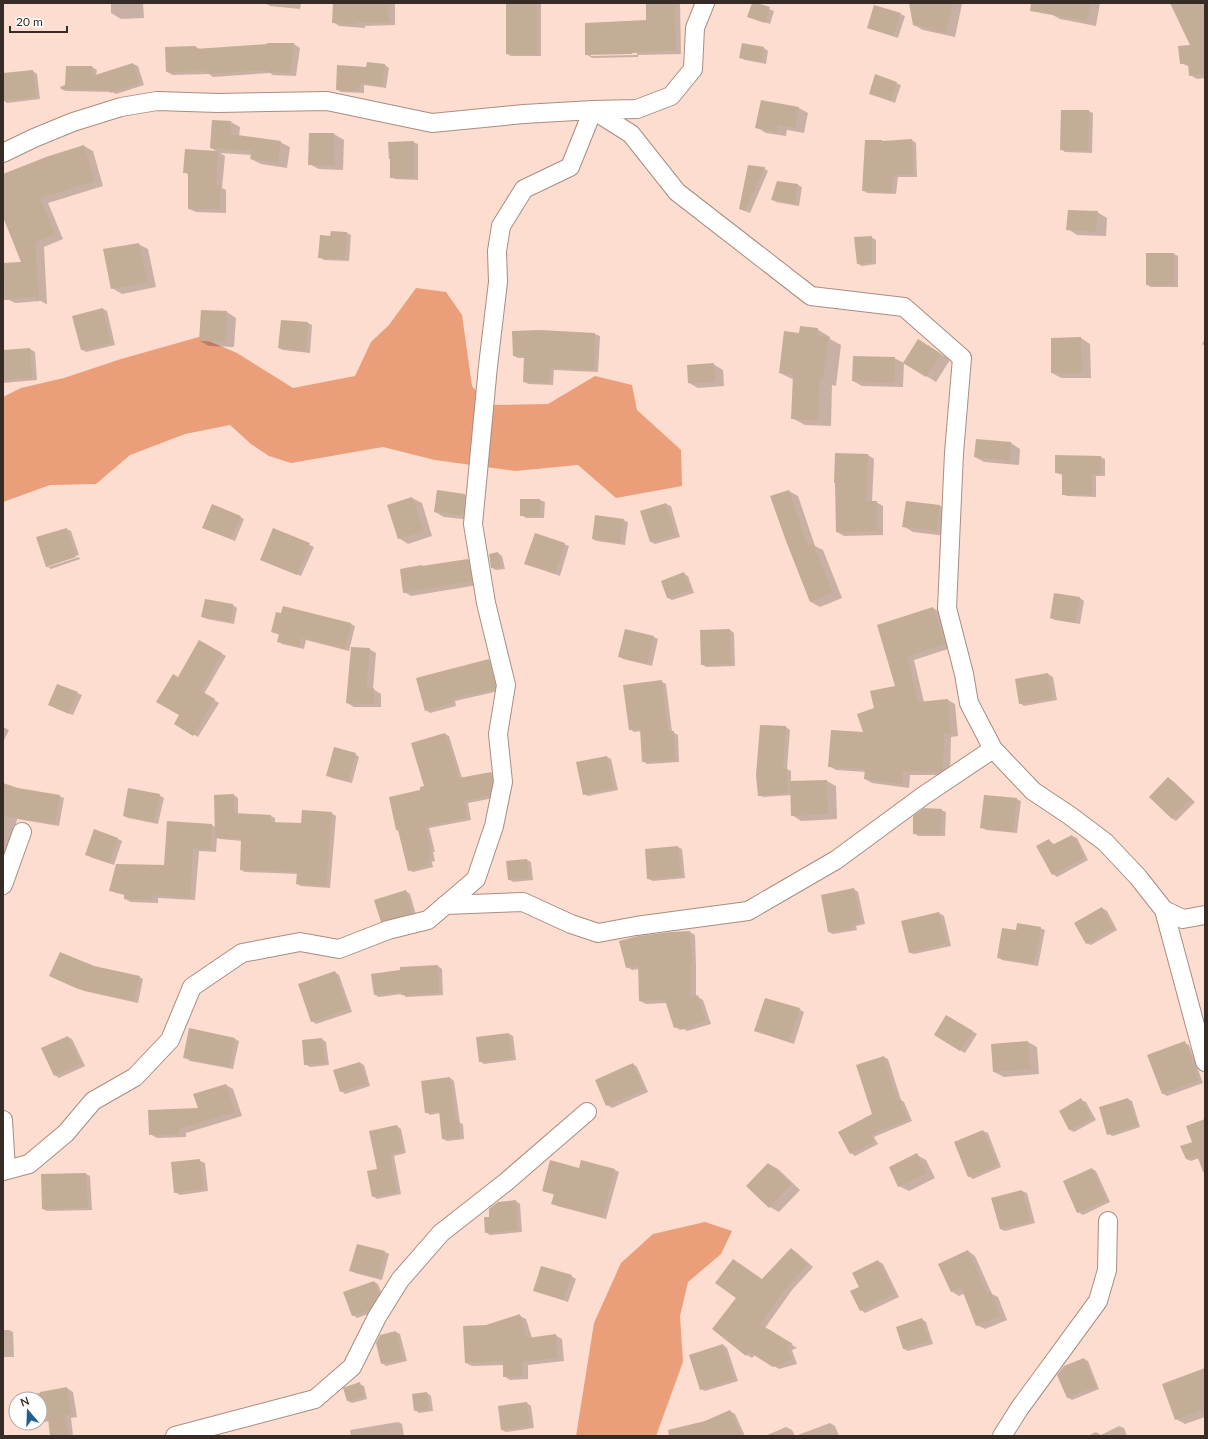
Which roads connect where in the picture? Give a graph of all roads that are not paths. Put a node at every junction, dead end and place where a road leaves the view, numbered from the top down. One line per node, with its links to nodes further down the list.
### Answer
1 (705, 3): 2 (street)
2 (593, 110): 3 (street); 4 (street); 7 (street)
3 (3, 153)
4 (993, 749): 7 (street); 8 (street)
5 (22, 832): 6 (street)
6 (3, 885)
7 (445, 905): 13 (street)
8 (1164, 910): 9 (street); 10 (street)
9 (1205, 915)
10 (1205, 1062)
11 (587, 1112): 15 (street)
12 (3, 1120): 13 (street)
13 (5, 1171)
14 (1108, 1221): 16 (street)
15 (175, 1436)
16 (1002, 1436)

